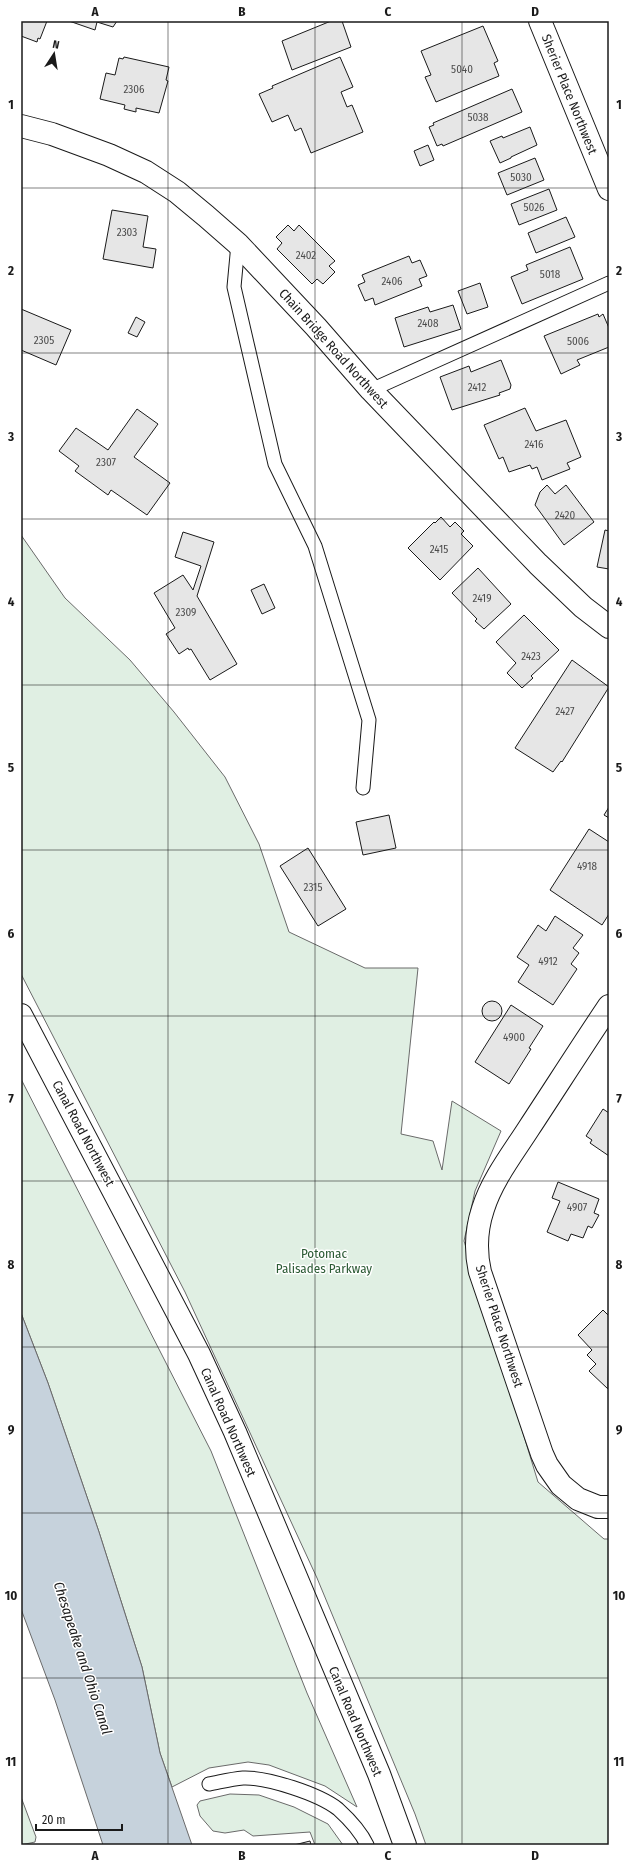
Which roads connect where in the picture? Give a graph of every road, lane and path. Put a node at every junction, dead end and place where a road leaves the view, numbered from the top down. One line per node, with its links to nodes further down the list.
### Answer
1 (540, 21): 3 (main road, Sherier Place Northwest)
2 (21, 126): 4 (main road, Chain Bridge Road Northwest)
3 (609, 189)
4 (238, 244): 6 (main road, Chain Bridge Road Northwest); 8 (lane)
5 (609, 283): 6 (lane)
6 (371, 390): 7 (main road, Chain Bridge Road Northwest)
7 (609, 627)
8 (363, 788)
9 (609, 1006): 11 (main road, Sherier Place Northwest)
10 (21, 1015): 14 (main road, Canal Road Northwest)
11 (609, 1506)
12 (209, 1784): 13 (lane)
13 (366, 1845)
14 (405, 1845)

